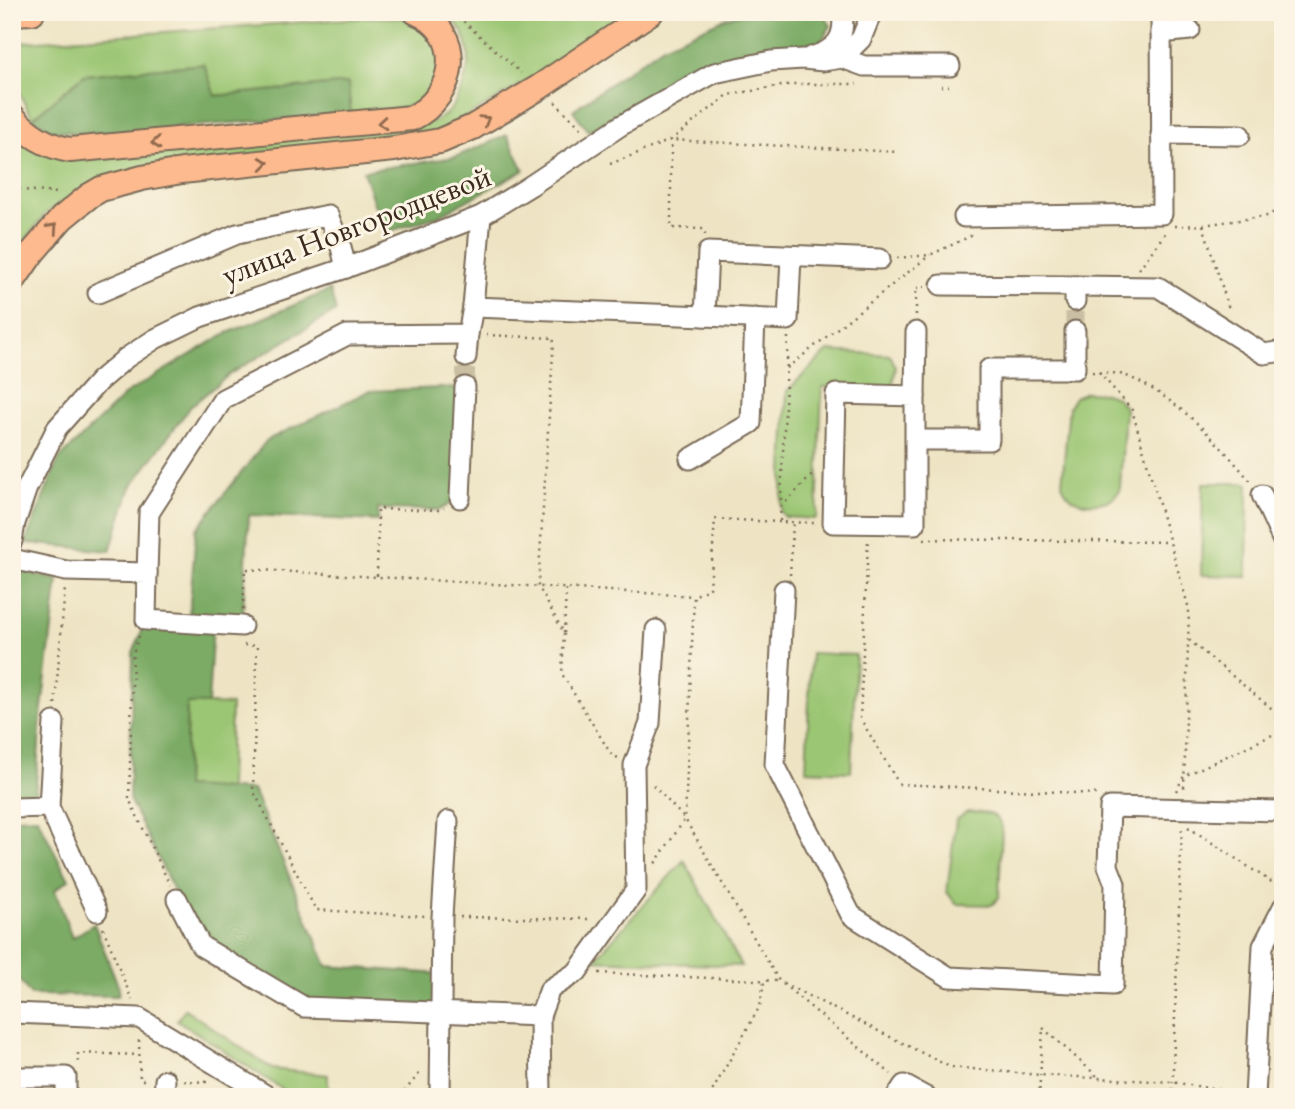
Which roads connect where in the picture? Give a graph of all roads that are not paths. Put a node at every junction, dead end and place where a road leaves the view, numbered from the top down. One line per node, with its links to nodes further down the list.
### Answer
1 (32, 12): 7 (main road)
2 (416, 12): 13 (main road, one-way to 13)
3 (651, 12): 21 (main road, one-way to 3)
4 (842, 12): 11 (street, улица Новгородцевой)
5 (872, 12): 10 (street)
6 (1161, 12): 9 (street)
7 (12, 13)
8 (1190, 30): 9 (street)
9 (1161, 33): 14 (street)
10 (842, 58): 11 (street, улица Новгородцевой); 12 (street, улица Новгородцевой)
11 (803, 59): 16 (street, улица Новгородцевой)
12 (950, 66)
13 (12, 116)
14 (1161, 134): 15 (street); 17 (street)
15 (1240, 135)
16 (481, 216): 20 (street, улица Новгородцевой); 24 (street)
17 (964, 217)
18 (791, 256): 19 (street); 25 (street); 26 (street)
19 (880, 259)
20 (346, 268): 23 (street); 38 (street, улица Новгородцевой)
21 (12, 282)
22 (941, 285): 30 (street)
23 (98, 293)
24 (472, 307): 25 (street); 29 (street)
25 (705, 316): 26 (street)
26 (755, 318): 35 (street)
27 (1075, 331): 34 (street)
28 (916, 332): 33 (street)
29 (468, 334): 31 (street); 41 (street)
30 (1283, 351)
31 (466, 357)
32 (465, 387): 37 (street)
33 (915, 396): 34 (street); 34 (street)
34 (915, 440)
35 (690, 459)
36 (1262, 495): 39 (street)
37 (460, 498)
38 (12, 541)
39 (1283, 541)
40 (12, 559): 41 (street)
41 (147, 573): 43 (street)
42 (785, 590): 48 (street)
43 (242, 626)
44 (656, 630): 55 (street)
45 (54, 722): 46 (street)
46 (49, 807): 47 (street); 52 (street)
47 (12, 808)
48 (1283, 811)
49 (448, 821): 54 (street)
50 (177, 899): 54 (street)
51 (1283, 907): 59 (street)
52 (97, 911)
53 (12, 1013): 58 (street)
54 (442, 1013): 55 (street); 62 (street)
55 (540, 1016): 63 (street)
56 (13, 1072): 60 (street); 61 (street)
57 (900, 1091): 64 (street)
58 (258, 1093)
59 (1255, 1096)
60 (17, 1097)
61 (66, 1097)
62 (440, 1097)
63 (541, 1097)
64 (926, 1097)

